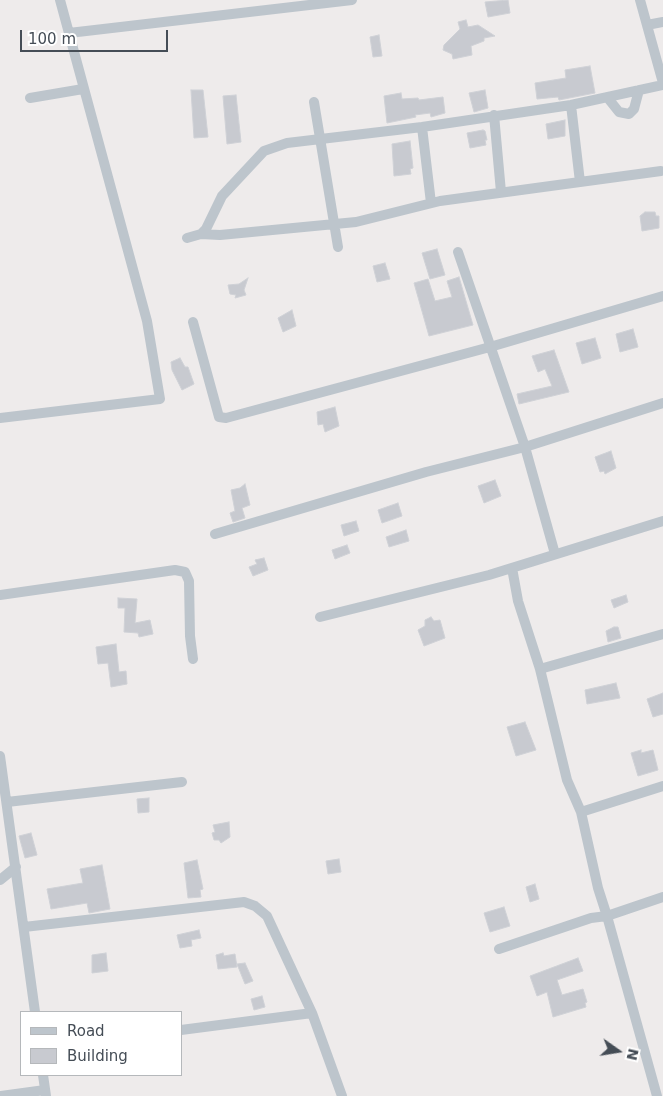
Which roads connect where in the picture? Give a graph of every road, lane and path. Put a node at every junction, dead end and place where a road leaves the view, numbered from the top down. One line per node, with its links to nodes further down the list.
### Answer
1 (60, 0): 6 (street)
2 (352, 0): 6 (street)
3 (640, 0): 5 (street)
4 (663, 22): 5 (street)
5 (647, 25): 7 (street)
6 (69, 33): 8 (street)
7 (663, 84): 9 (street)
8 (83, 89): 11 (street); 30 (street)
9 (639, 90): 10 (street); 10 (street)
10 (607, 97): 13 (street)
11 (30, 98)
12 (314, 102): 16 (street)
13 (572, 105): 14 (street); 18 (street)
14 (494, 115): 15 (street); 19 (street)
15 (422, 127): 16 (street); 20 (street)
16 (319, 140): 21 (street); 22 (street)
17 (661, 172): 18 (street)
18 (580, 182): 19 (street)
19 (501, 192): 20 (street)
20 (431, 203): 21 (street)
21 (334, 223): 22 (street); 24 (street)
22 (201, 234): 23 (street)
23 (187, 238)
24 (338, 247)
25 (458, 252): 28 (street)
26 (663, 296): 28 (street)
27 (193, 322): 28 (street)
28 (490, 347): 31 (street)
29 (663, 403): 31 (street)
30 (0, 418)
31 (525, 447): 33 (street); 34 (street)
32 (663, 521): 34 (street)
33 (215, 534)
34 (555, 554): 35 (street)
35 (512, 568): 37 (street); 40 (street)
36 (0, 596): 39 (street)
37 (320, 617)
38 (663, 634): 40 (street)
39 (193, 658)
40 (540, 669): 46 (street)
41 (0, 756): 42 (street)
42 (1, 770): 45 (street)
43 (182, 782): 45 (street)
44 (663, 786): 46 (street)
45 (7, 802): 47 (street)
46 (581, 812): 50 (street)
47 (16, 867): 48 (street); 51 (street)
48 (0, 880)
49 (663, 897): 50 (street)
50 (607, 916): 52 (street); 60 (street)
51 (24, 927): 53 (street); 54 (street)
52 (499, 948)
53 (35, 1011)
54 (312, 1014): 55 (street); 59 (street)
55 (182, 1030)
56 (43, 1076): 57 (street)
57 (46, 1093): 58 (street)
58 (1, 1096)
59 (342, 1096)
60 (657, 1096)

